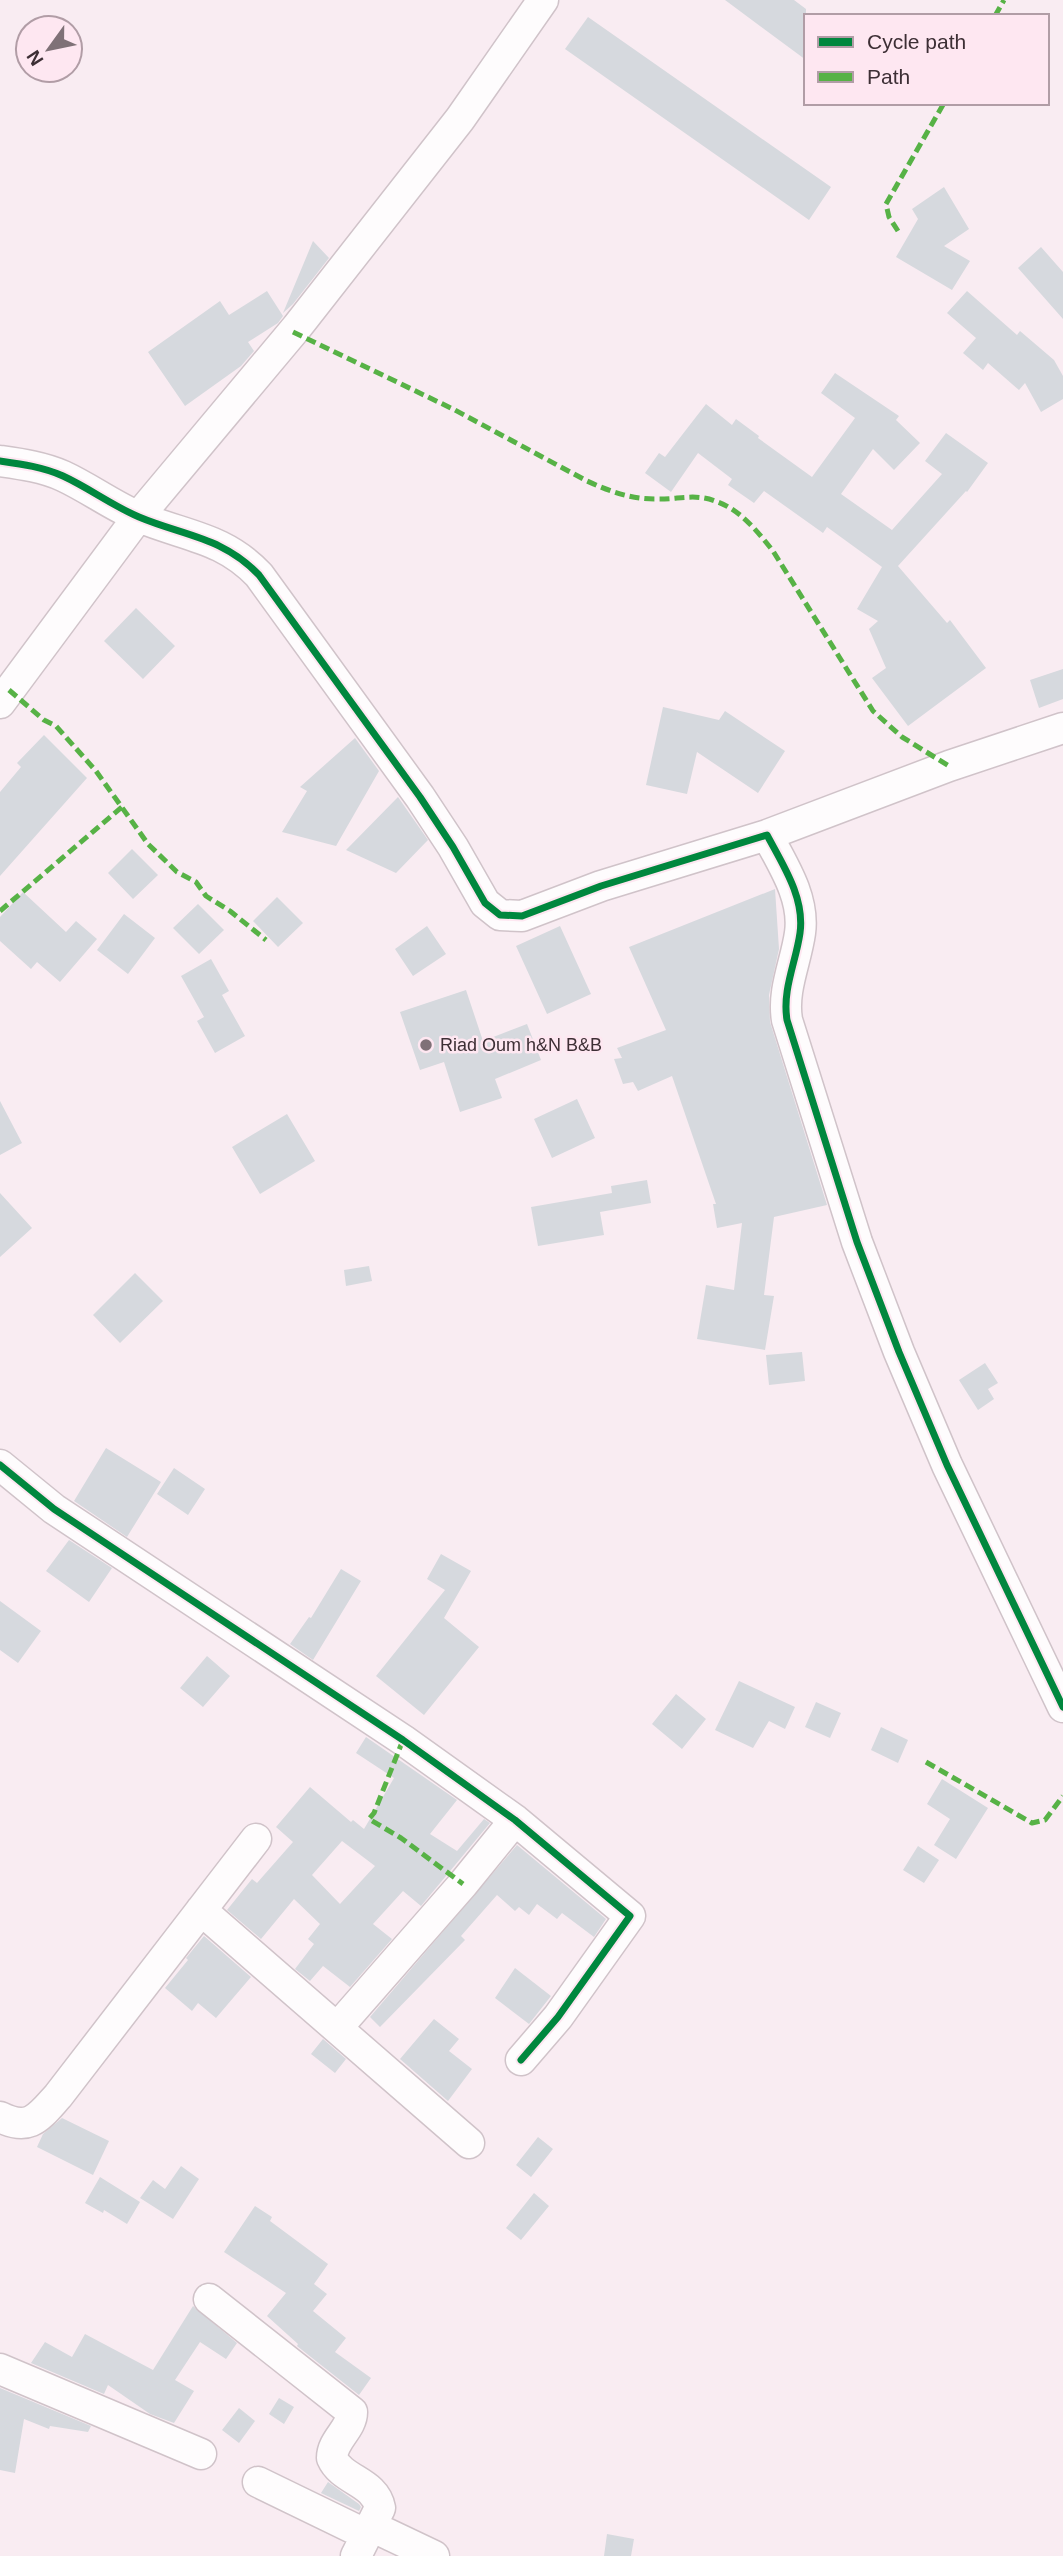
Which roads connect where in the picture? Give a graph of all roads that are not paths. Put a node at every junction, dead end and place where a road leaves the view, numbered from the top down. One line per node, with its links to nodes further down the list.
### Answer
1 (543, 0): 3 (street)
2 (0, 461): 3 (street)
3 (138, 517): 4 (street); 6 (street)
4 (0, 703)
5 (1063, 728): 6 (street)
6 (767, 835): 8 (street)
7 (0, 1465): 9 (street)
8 (1063, 1707)
9 (515, 1820): 12 (street); 13 (street)
10 (256, 1839): 11 (street)
11 (201, 1910): 12 (street); 14 (street)
12 (337, 2028): 15 (street)
13 (521, 2060)
14 (0, 2117)
15 (469, 2143)
16 (209, 2299): 20 (street)
17 (0, 2369): 18 (street)
18 (201, 2454)
19 (258, 2482): 20 (street)
20 (365, 2539): 21 (street)
21 (434, 2556)

